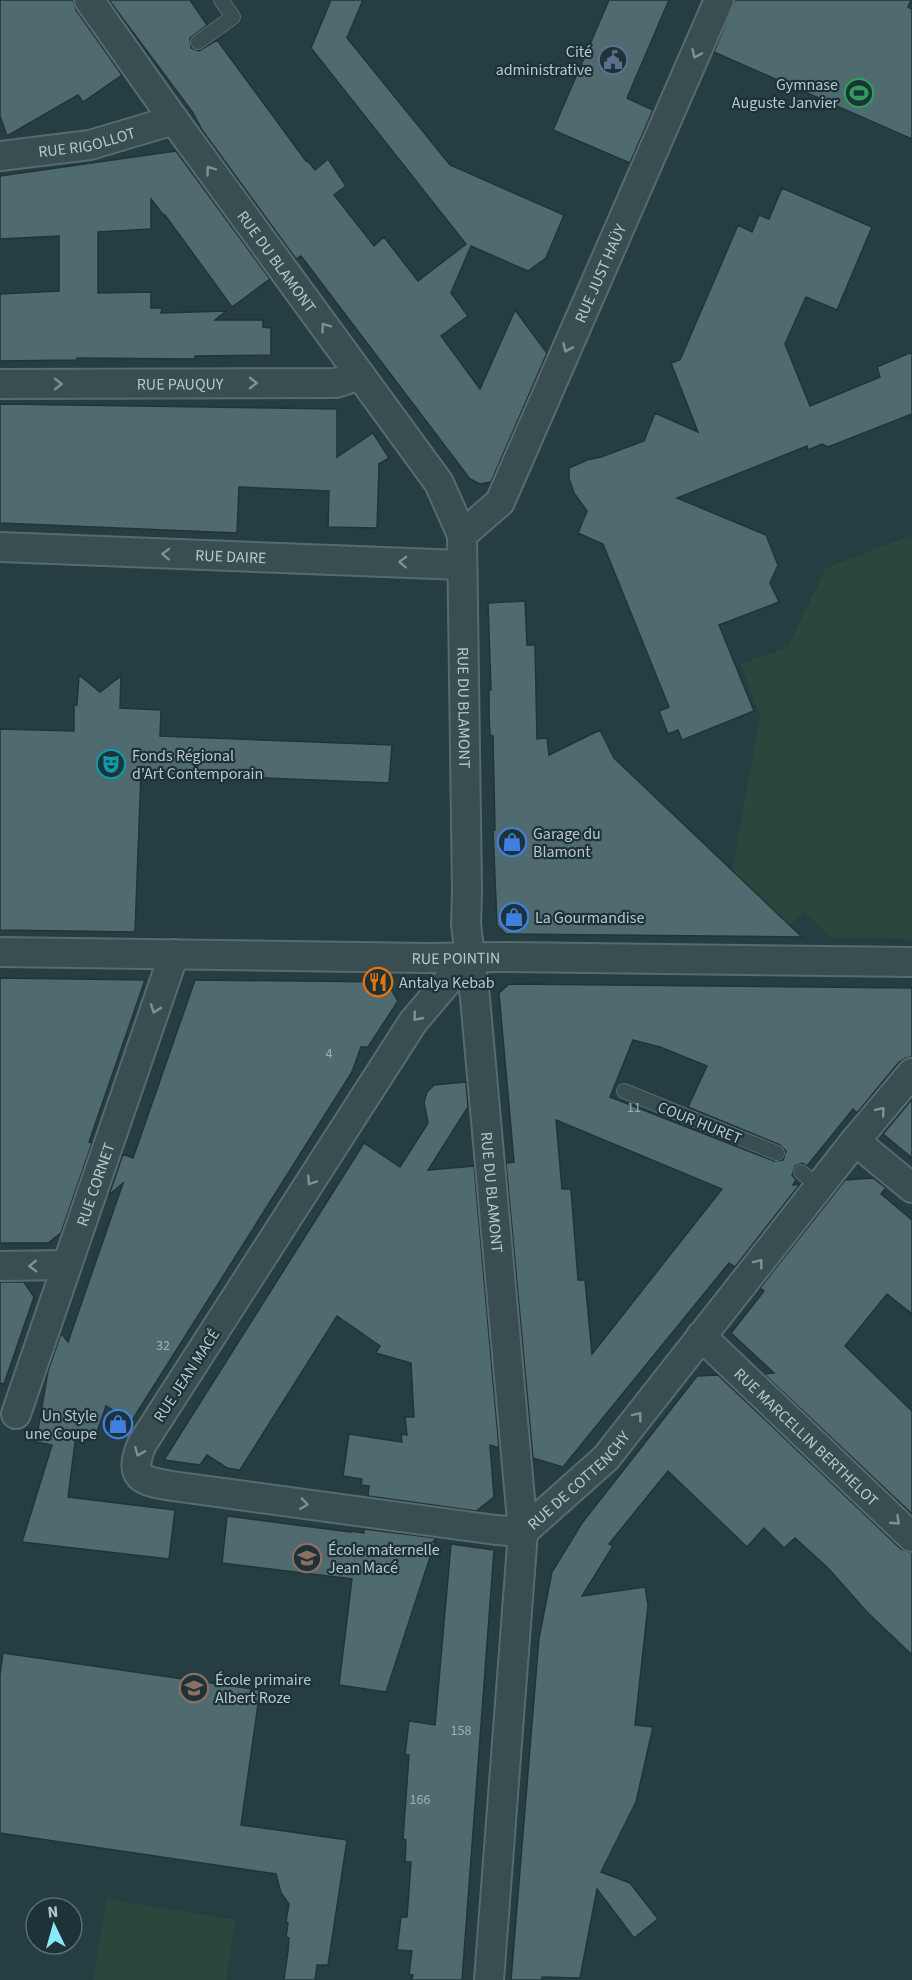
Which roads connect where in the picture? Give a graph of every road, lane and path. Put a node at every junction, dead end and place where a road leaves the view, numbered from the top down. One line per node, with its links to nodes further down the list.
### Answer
1 (89, 0): 5 (street, RUE DU BLAMONT)
2 (221, 0): 4 (lane)
3 (719, 0): 9 (street, RUE JUST HAÜY, one-way to 9)
4 (198, 42)
5 (174, 120): 6 (street, RUE RIGOLLOT); 7 (street, RUE DU BLAMONT, one-way to 5)
6 (0, 156)
7 (360, 375): 8 (street, RUE PAUQUY, one-way to 7); 9 (street, RUE DU BLAMONT)
8 (0, 384)
9 (462, 535): 11 (street, RUE DU BLAMONT)
10 (0, 547): 11 (street, RUE DAIRE, one-way to 10)
11 (462, 565): 14 (street, RUE DU BLAMONT)
12 (0, 952): 13 (street, RUE POINTIN)
13 (174, 954): 14 (street, RUE POINTIN); 21 (street, RUE CORNET, one-way to 21)
14 (468, 957): 15 (street, RUE POINTIN); 25 (street, RUE DU BLAMONT); 25 (street, RUE JEAN MACÉ, one-way to 25)
15 (912, 962)
16 (912, 1073): 18 (street, RUE DE COTTENCHY, one-way to 16)
17 (624, 1091): 19 (lane, COUR HURET)
18 (855, 1141): 20 (street); 23 (street, RUE DE COTTENCHY, one-way to 18)
19 (777, 1153)
20 (912, 1188)
21 (67, 1265): 22 (street, one-way to 22); 24 (street, RUE CORNET)
22 (0, 1266)
23 (701, 1336): 25 (street, RUE DE COTTENCHY, one-way to 23); 26 (street, RUE MARCELLIN BERTHELOT, one-way to 26)
24 (15, 1414)
25 (523, 1532): 27 (street, RUE DE COTTENCHY)
26 (912, 1536)
27 (489, 1980)

